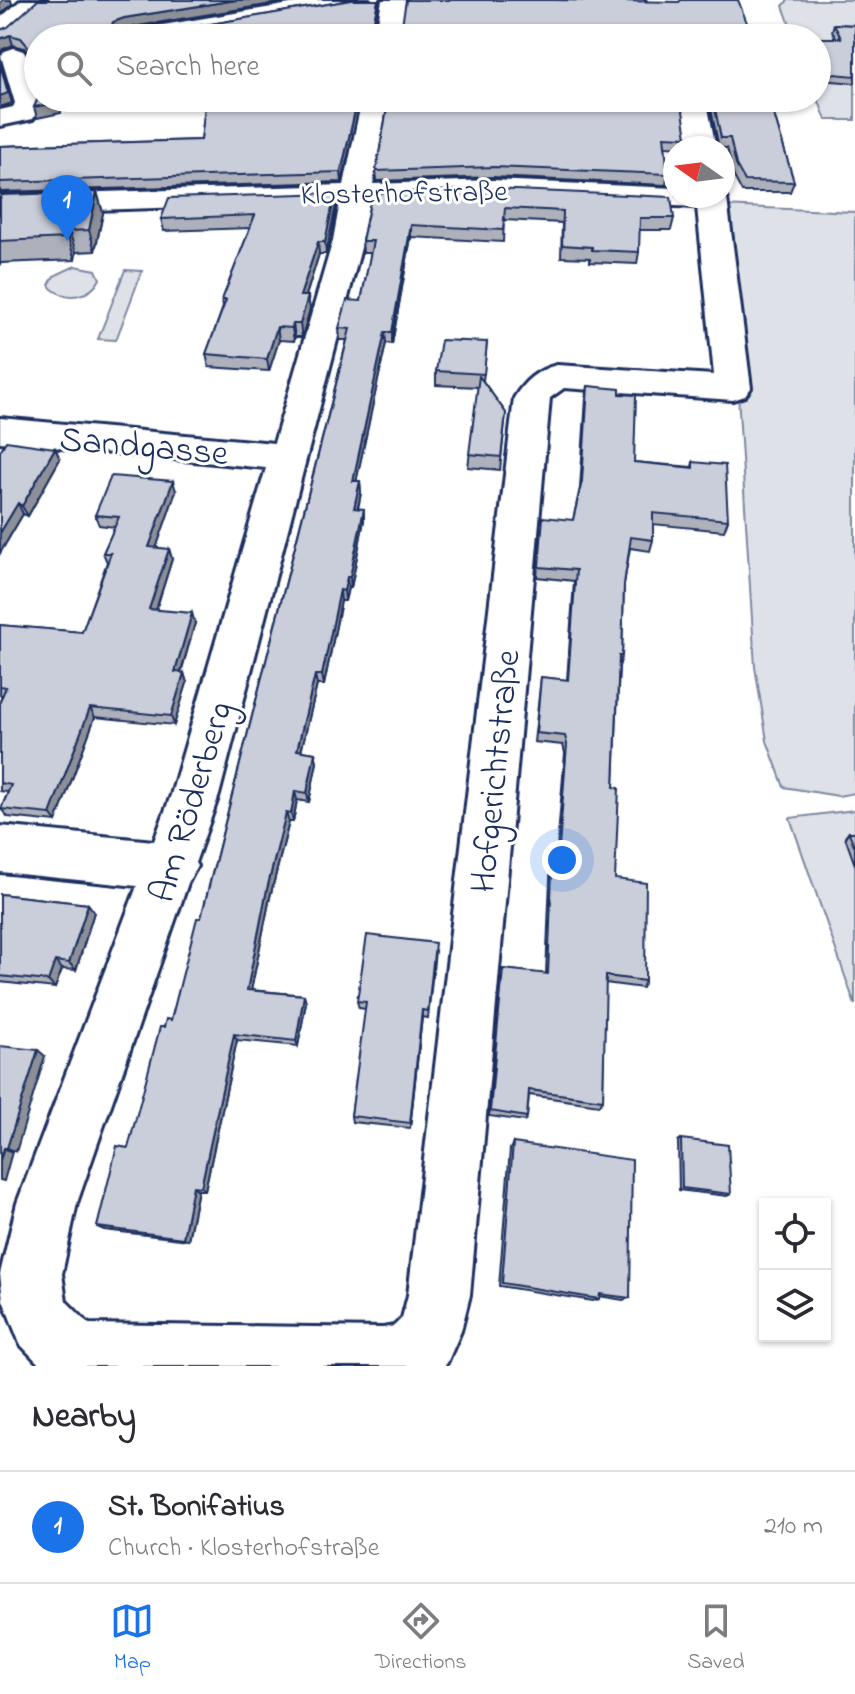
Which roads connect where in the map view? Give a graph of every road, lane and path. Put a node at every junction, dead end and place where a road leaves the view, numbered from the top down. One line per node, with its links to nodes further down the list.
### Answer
1 (35, 0): 8 (street)
2 (357, 0): 6 (street)
3 (394, 0): 7 (street)
4 (556, 0): 5 (street)
5 (652, 3)
6 (212, 24)
7 (390, 24)
8 (0, 30)
9 (17, 56): 10 (street)
10 (24, 86)
11 (372, 112): 14 (street, Am Röderberg)
12 (696, 112): 13 (street)
13 (700, 136)
14 (358, 192): 15 (street, Klosterhofstraße); 16 (street, Klosterhofstraße); 19 (street, Am Röderberg)
15 (663, 196)
16 (0, 204)
17 (713, 208): 22 (street, Hofgerichtstraße)
18 (0, 430): 19 (street, Sandgasse)
19 (287, 457): 21 (street, Am Röderberg)
20 (0, 849): 21 (street)
21 (172, 866): 22 (street, Am Röderberg)
22 (420, 1349)

